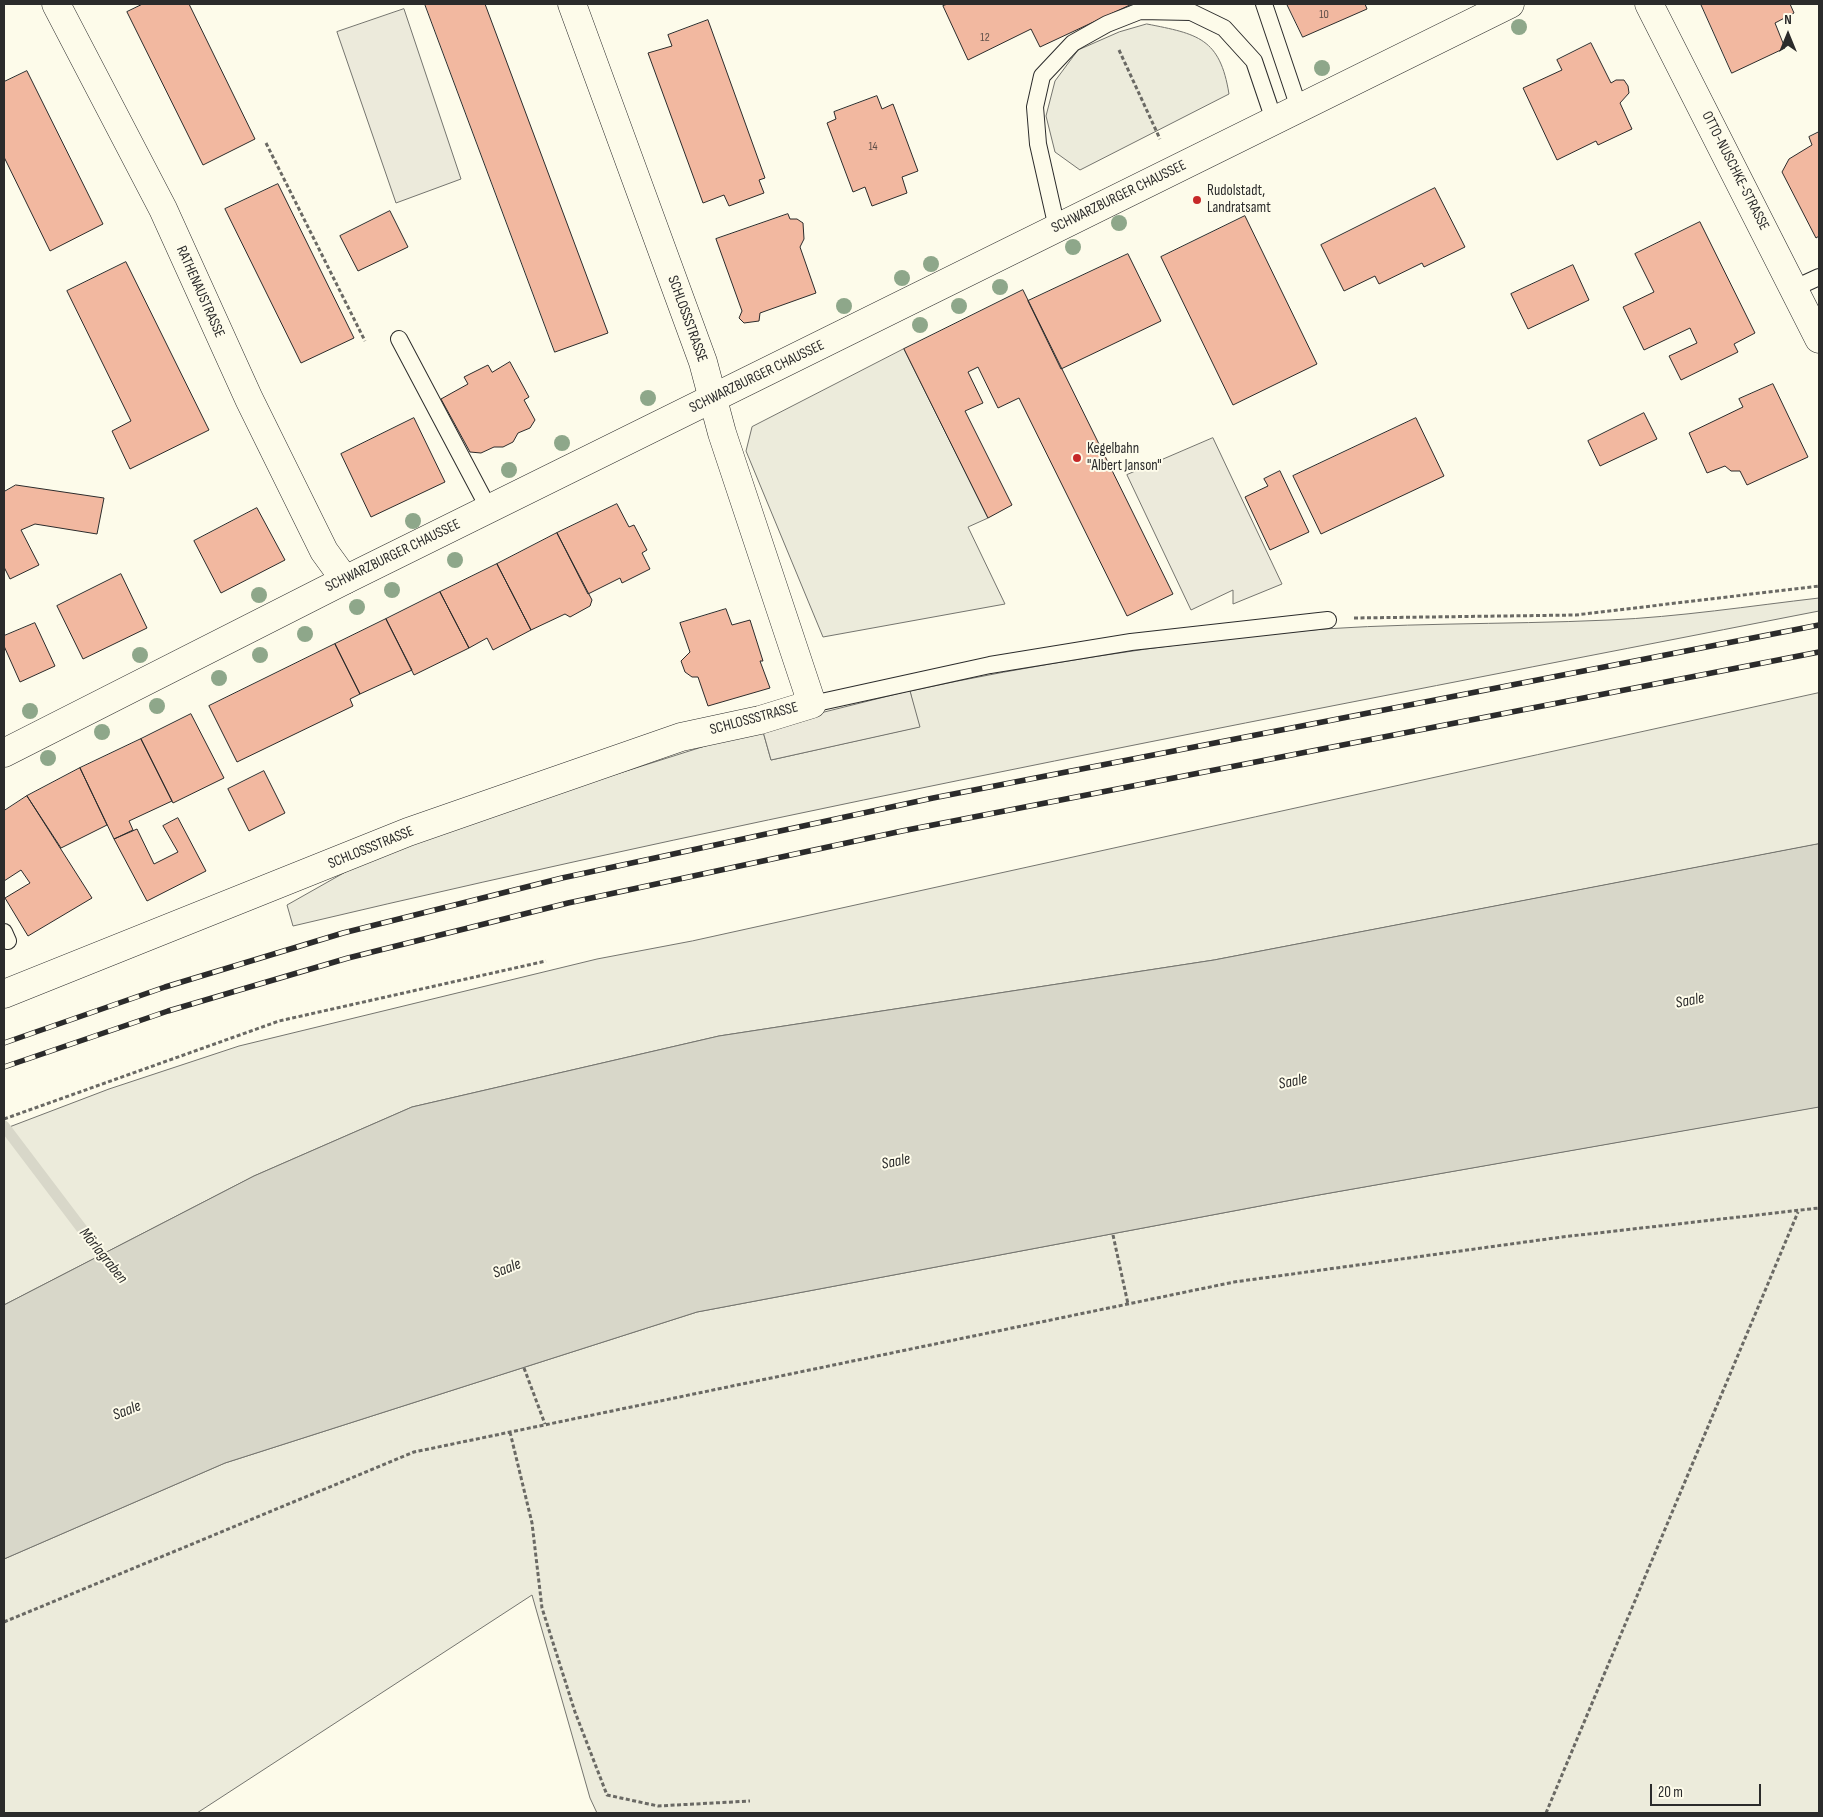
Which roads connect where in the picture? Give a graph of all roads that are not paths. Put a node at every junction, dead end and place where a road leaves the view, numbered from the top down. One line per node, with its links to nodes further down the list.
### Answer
1 (56, 4): 15 (street, RATHENAUSTRASSE)
2 (572, 4): 13 (street, SCHLOSSSTRASSE)
3 (1264, 4): 6 (lane)
4 (1510, 4): 6 (street, SCHWARZBURGER CHAUSSEE)
5 (1649, 4): 10 (street, OTTO-NUSCHKE-STRASSE)
6 (1299, 108): 7 (street, SCHWARZBURGER CHAUSSEE)
7 (1274, 120): 8 (street, SCHWARZBURGER CHAUSSEE); 8 (lane)
8 (1057, 228): 13 (street, SCHWARZBURGER CHAUSSEE)
9 (1819, 277): 10 (lane)
10 (1795, 288): 12 (street, OTTO-NUSCHKE-STRASSE)
11 (400, 339): 14 (lane)
12 (1819, 339)
13 (712, 399): 14 (street, SCHWARZBURGER CHAUSSEE); 17 (street, SCHLOSSSTRASSE)
14 (489, 508): 15 (street, SCHWARZBURGER CHAUSSEE)
15 (345, 580): 18 (street, SCHWARZBURGER CHAUSSEE)
16 (1328, 620): 17 (lane)
17 (812, 704): 19 (street, SCHLOSSSTRASSE)
18 (4, 752)
19 (4, 994)

